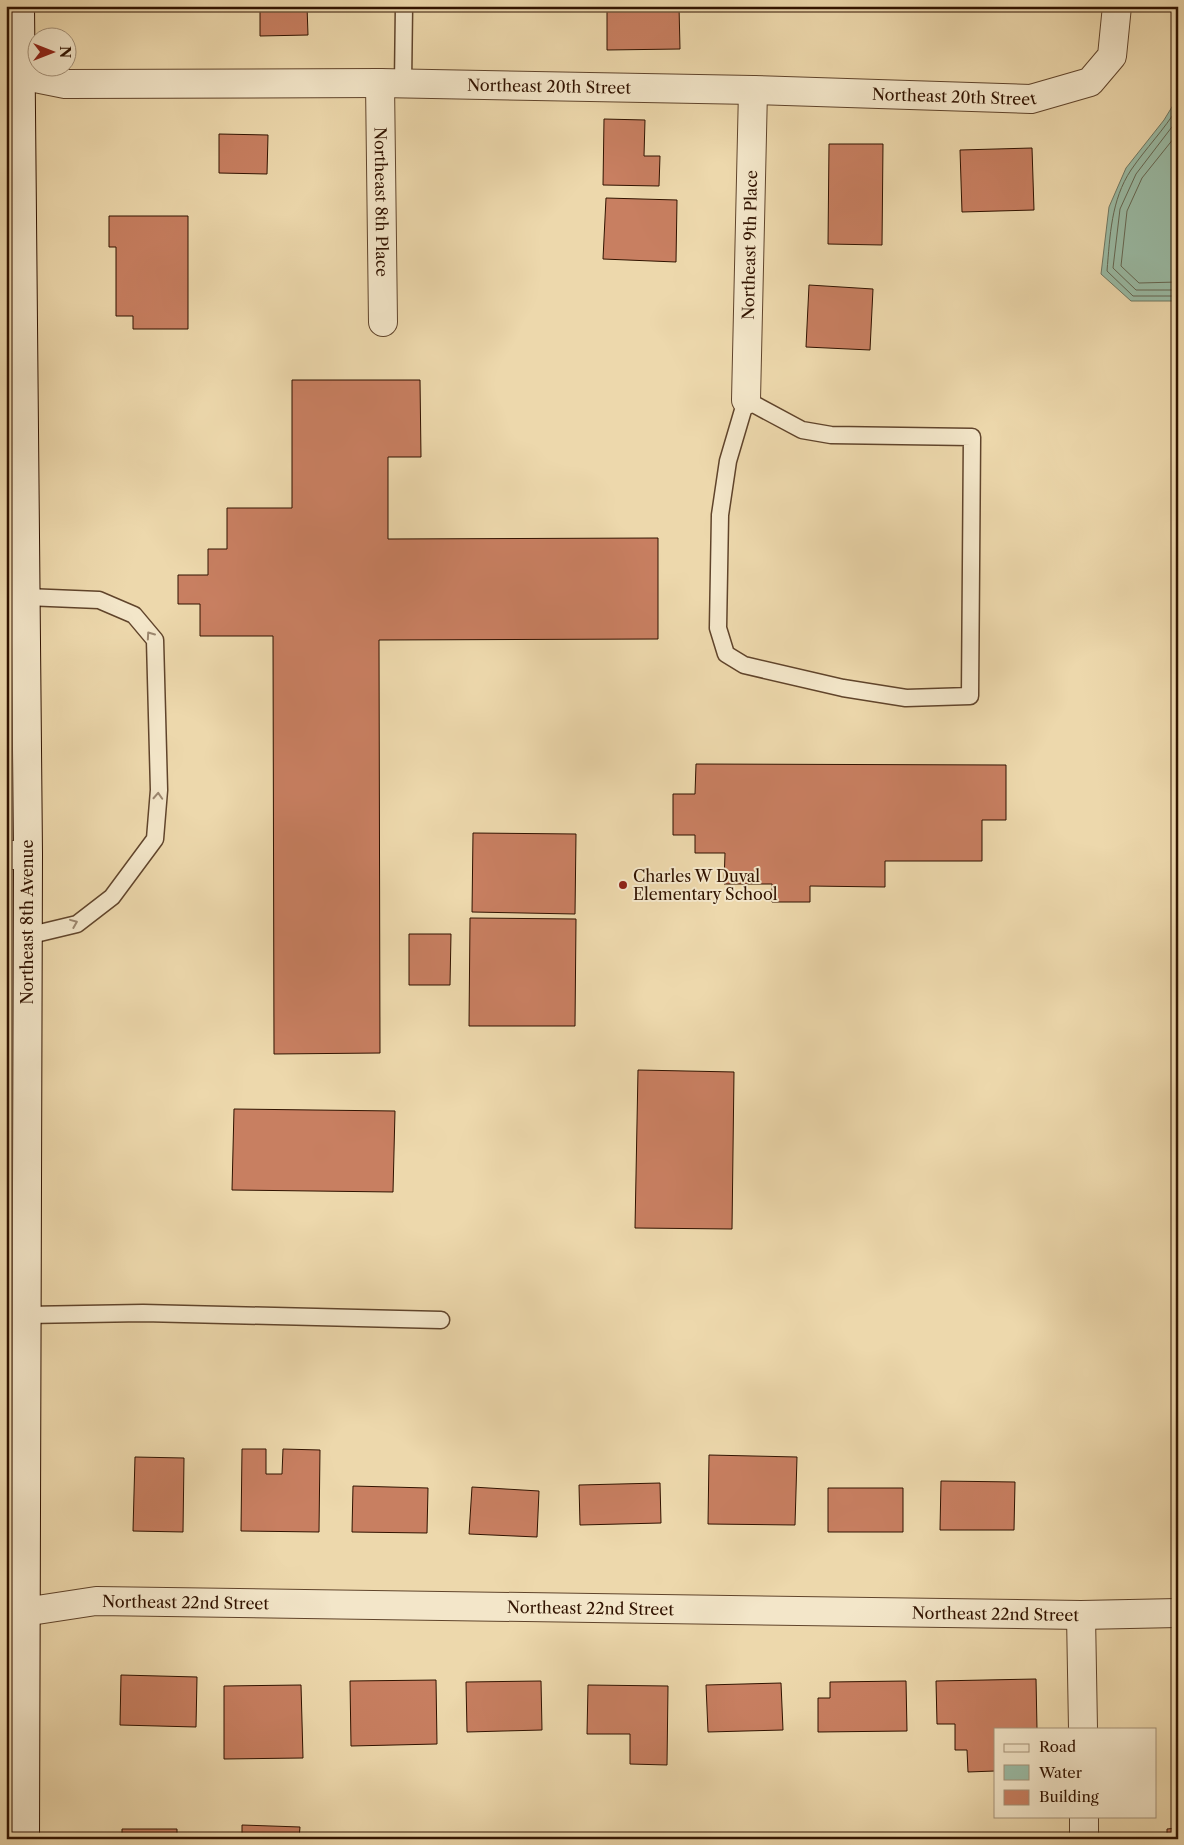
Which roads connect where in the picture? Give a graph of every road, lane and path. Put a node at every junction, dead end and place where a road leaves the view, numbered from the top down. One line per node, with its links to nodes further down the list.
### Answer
1 (20, 6): 4 (street, Northeast 8th Avenue)
2 (404, 6): 5 (lane)
3 (1117, 6): 6 (street, Northeast 20th Street)
4 (13, 74): 5 (street, Northeast 20th Street); 9 (street, Northeast 8th Avenue)
5 (392, 83): 6 (street, Northeast 20th Street); 7 (street, Northeast 8th Place)
6 (753, 90): 8 (street, Northeast 9th Place)
7 (383, 322)
8 (746, 400): 8 (lane)
9 (26, 597): 10 (street, Northeast 8th Avenue); 11 (lane, one-way to 9)
10 (17, 855): 11 (street, Northeast 8th Avenue)
11 (27, 936): 12 (street, Northeast 8th Avenue)
12 (26, 1315): 13 (lane); 16 (street, Northeast 8th Avenue)
13 (441, 1320)
14 (1178, 1613): 15 (street, Northeast 22nd Street)
15 (1081, 1615): 16 (street, Northeast 22nd Street); 17 (street)
16 (15, 1618): 19 (street, Northeast 8th Avenue)
17 (1083, 1728)
18 (1084, 1818): 20 (street)
19 (25, 1839)
20 (1084, 1839)

